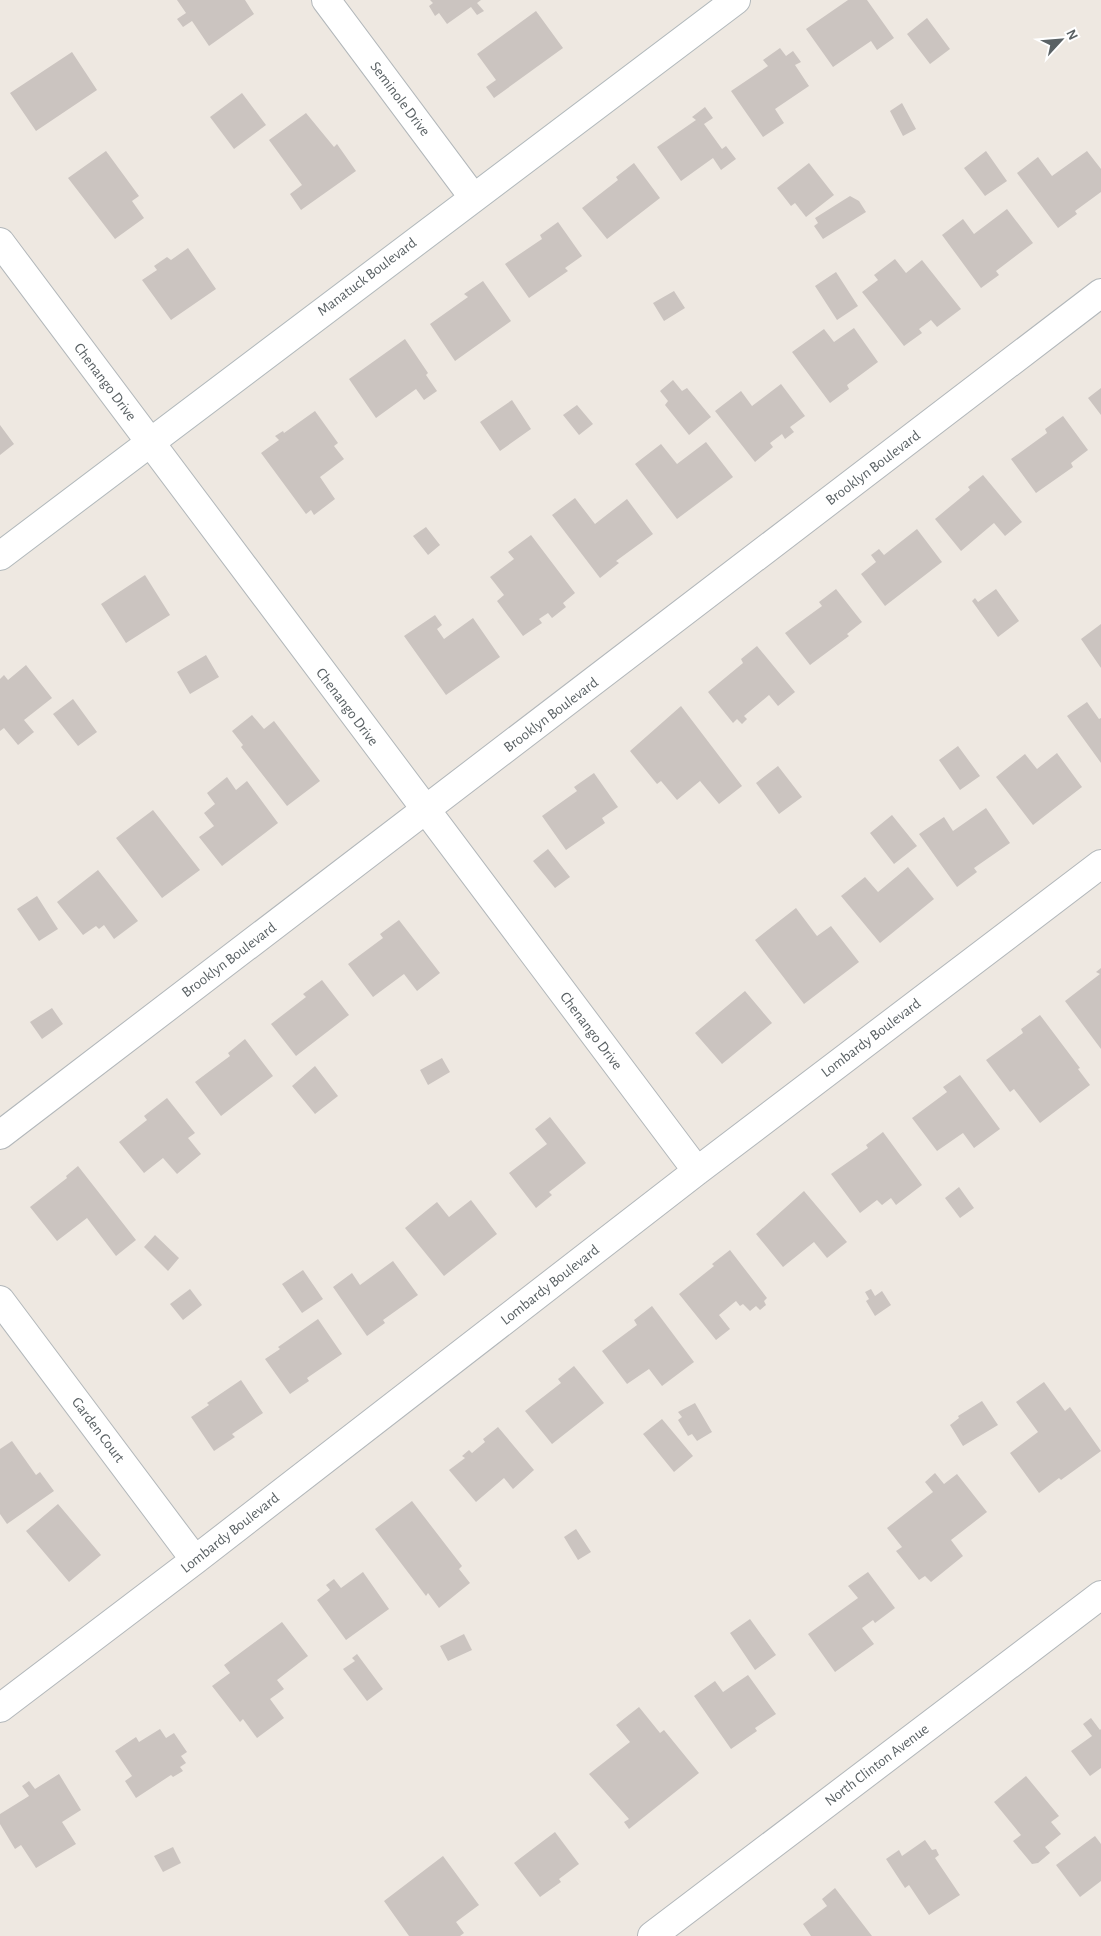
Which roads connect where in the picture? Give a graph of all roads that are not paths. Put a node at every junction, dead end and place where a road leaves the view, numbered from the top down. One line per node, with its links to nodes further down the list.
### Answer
1 (326, 0): 3 (street, Seminole Drive)
2 (736, 0): 3 (street, Manatuck Boulevard)
3 (473, 198): 6 (street, Manatuck Boulevard)
4 (0, 242): 6 (street, Chenango Drive)
5 (1101, 293): 8 (street, Brooklyn Boulevard)
6 (149, 441): 7 (street, Manatuck Boulevard); 8 (street, Chenango Drive)
7 (0, 556)
8 (425, 811): 10 (street, Brooklyn Boulevard); 11 (street, Chenango Drive)
9 (1101, 864): 11 (street, Lombardy Boulevard)
10 (0, 1135)
11 (697, 1171): 13 (street, Lombardy Boulevard)
12 (0, 1300): 13 (street, Garden Court)
13 (195, 1560): 15 (street, Lombardy Boulevard)
14 (1101, 1595): 16 (street, North Clinton Avenue)
15 (0, 1708)
16 (652, 1936)

